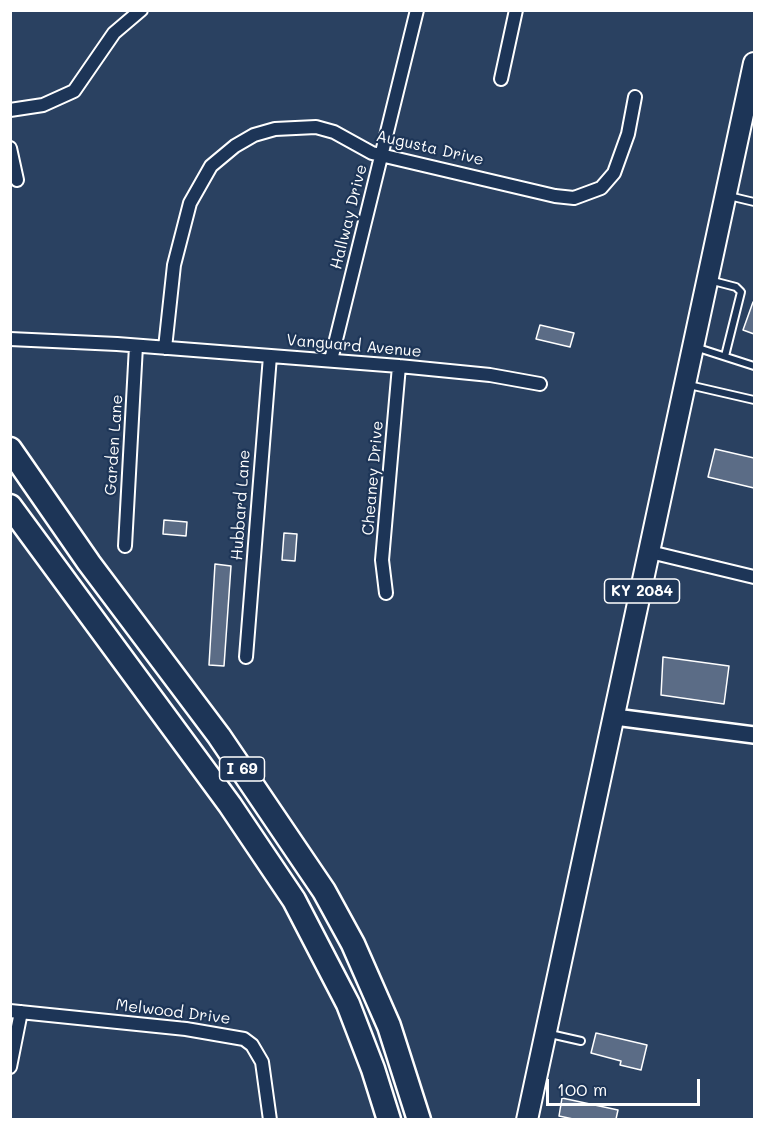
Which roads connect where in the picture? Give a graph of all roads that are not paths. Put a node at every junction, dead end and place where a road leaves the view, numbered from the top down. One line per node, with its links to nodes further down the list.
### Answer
1 (141, 10): 8 (street)
2 (417, 10): 10 (street, Hallway Drive)
3 (516, 10): 5 (street)
4 (754, 63): 7 (main road, KY 2084)
5 (501, 79)
6 (635, 97): 10 (street, Augusta Drive)
7 (750, 107): 12 (main road, KY 2084)
8 (10, 110)
9 (10, 148): 11 (street)
10 (381, 155): 18 (street, Augusta Drive); 21 (street, Hallway Drive)
11 (17, 180)
12 (726, 195): 13 (lane); 14 (main road, KY 2084)
13 (754, 202)
14 (708, 280): 17 (main road, KY 2084); 20 (lane)
15 (10, 339): 16 (street)
16 (136, 346): 18 (street, Vanguard Avenue); 29 (street, Garden Lane)
17 (694, 346): 20 (lane); 25 (main road, KY 2084)
18 (165, 348): 19 (street, Vanguard Avenue)
19 (270, 356): 21 (street, Vanguard Avenue); 33 (street, Hubbard Lane)
20 (725, 356): 23 (lane)
21 (331, 360): 22 (street, Vanguard Avenue)
22 (399, 366): 24 (street, Vanguard Avenue); 32 (street, Cheaney Drive)
23 (754, 366)
24 (540, 384)
25 (685, 384): 26 (lane); 30 (main road, KY 2084)
26 (754, 400)
27 (10, 449): 42 (highway, I 69)
28 (10, 506): 41 (highway, I 69)
29 (125, 546)
30 (650, 552): 31 (street); 34 (main road, KY 2084)
31 (754, 577)
32 (386, 593)
33 (246, 657)
34 (615, 717): 35 (street); 37 (main road, KY 2084)
35 (754, 735)
36 (16, 1011): 39 (street); 40 (street, Melwood Drive)
37 (547, 1033): 38 (lane); 43 (main road, KY 2084)
38 (581, 1041)
39 (10, 1067)
40 (270, 1119)
41 (389, 1119)
42 (419, 1119)
43 (527, 1119)

